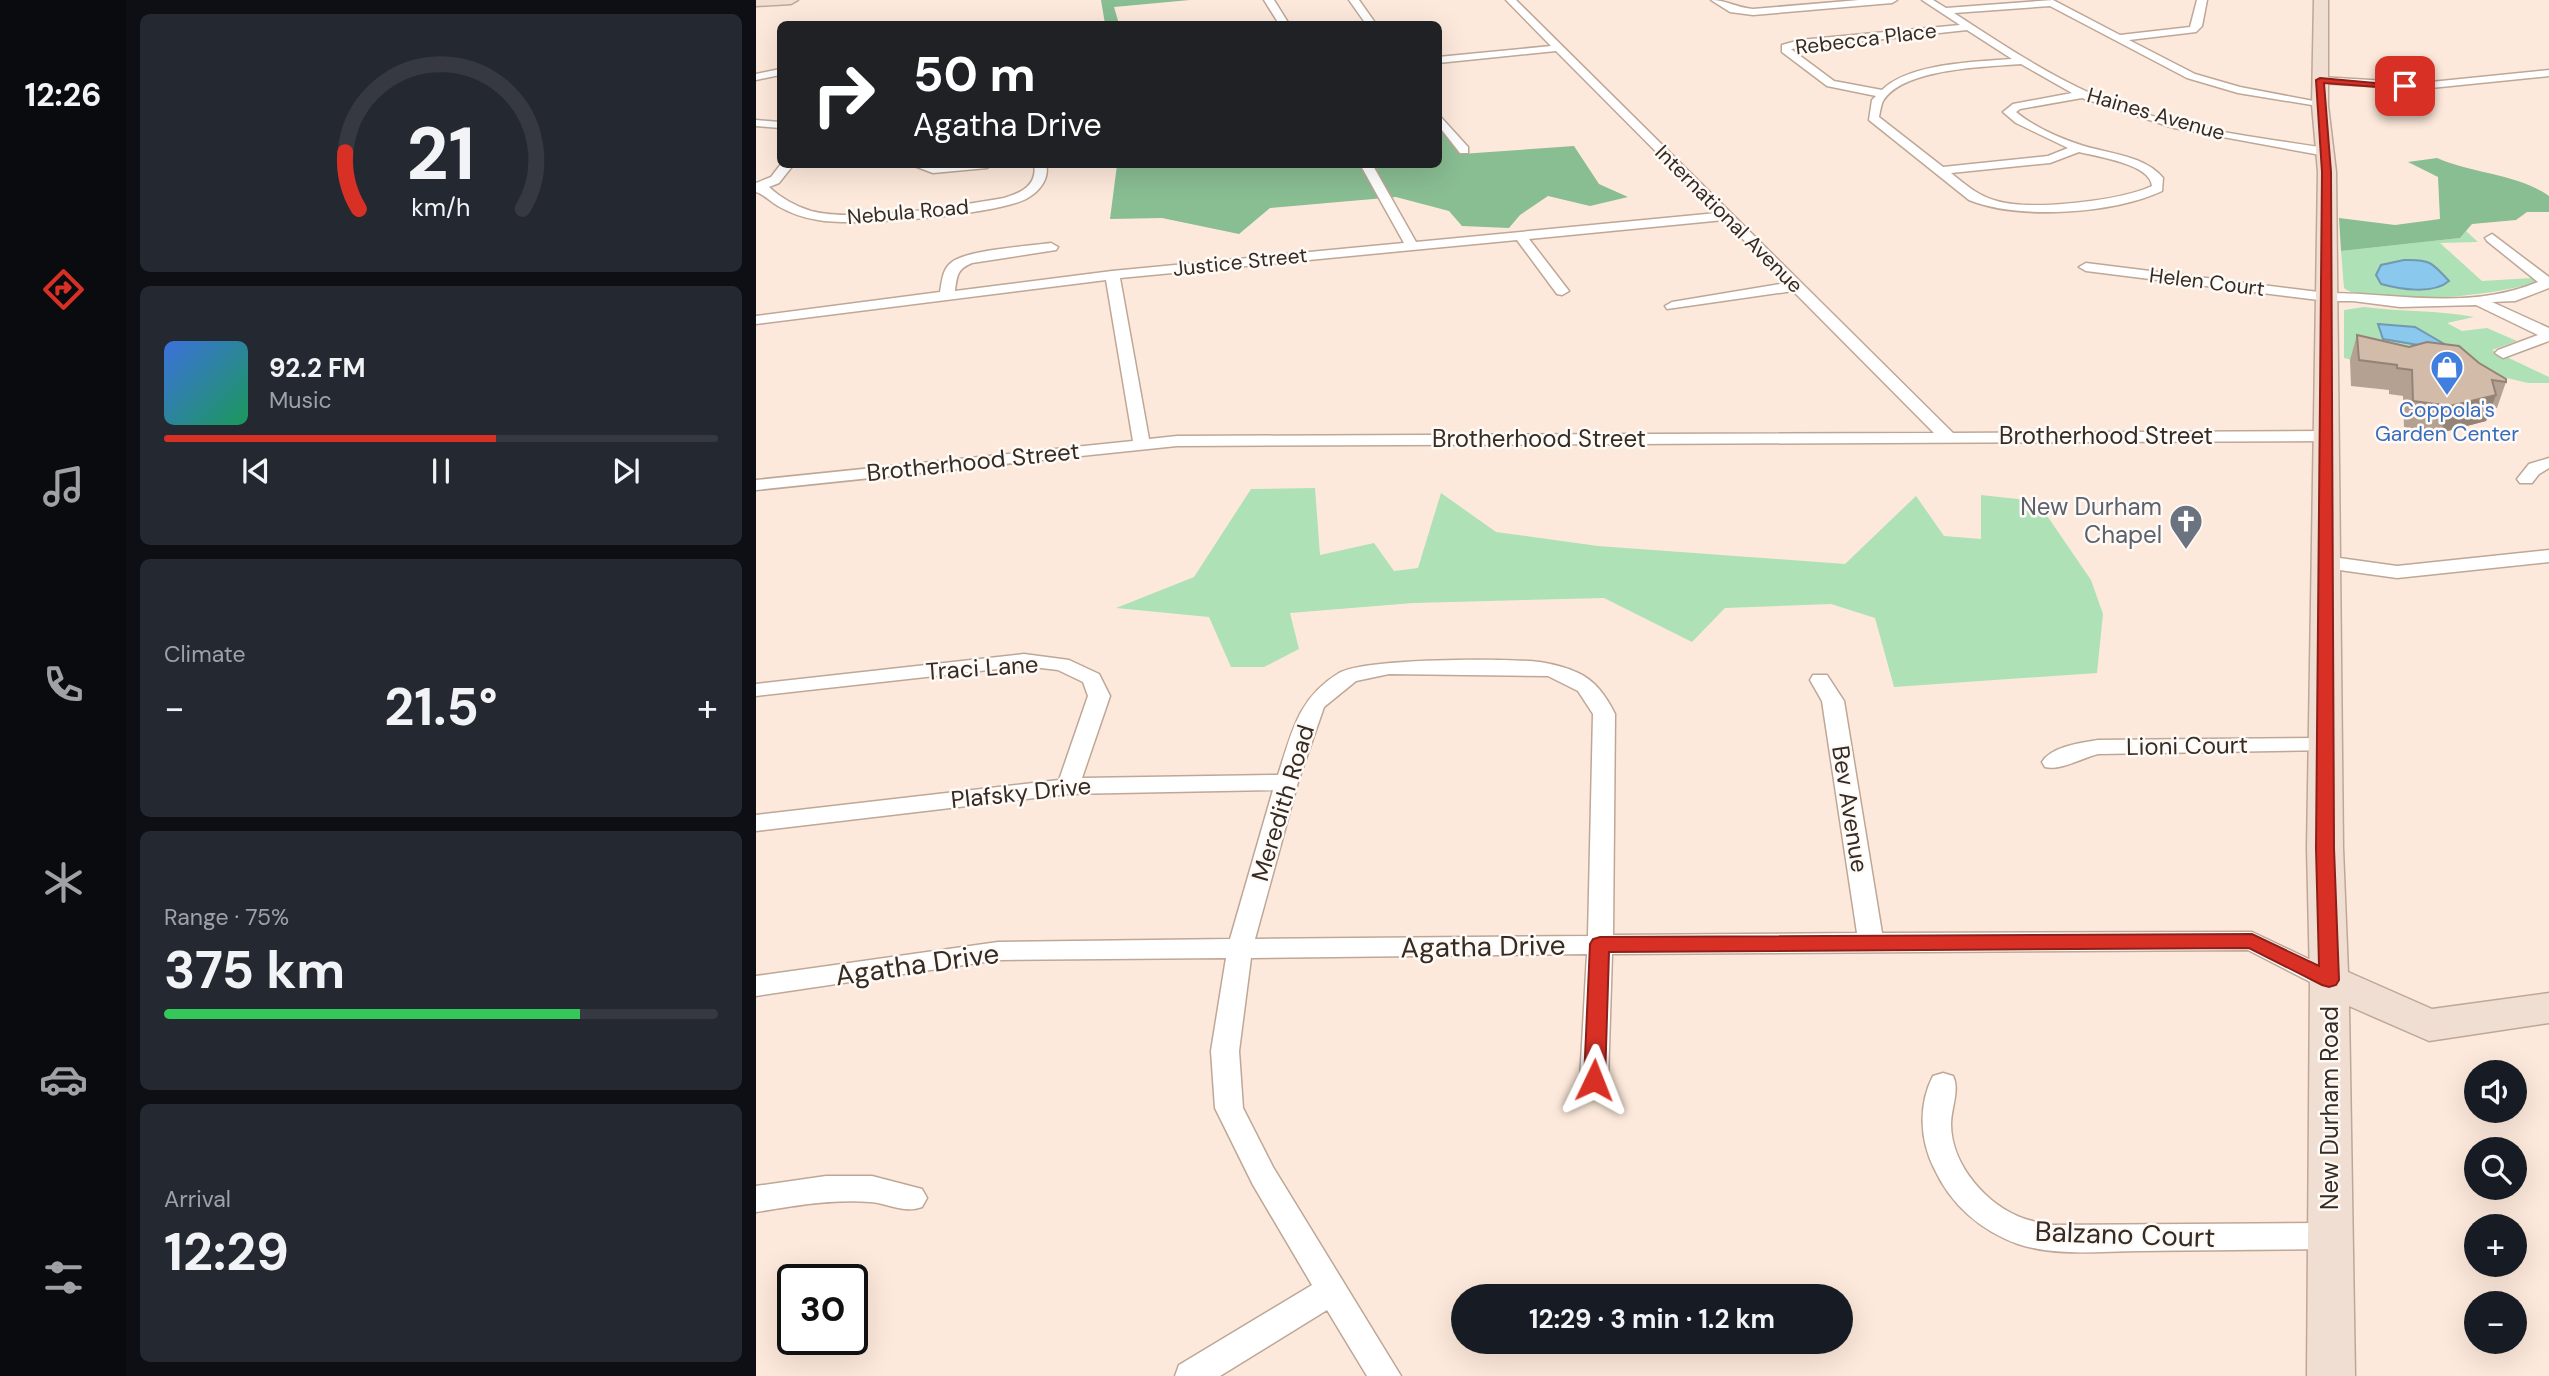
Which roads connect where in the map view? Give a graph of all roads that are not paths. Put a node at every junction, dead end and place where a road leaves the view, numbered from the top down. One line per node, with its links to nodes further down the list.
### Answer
1 (791, 0): 11 (main road)
2 (1269, 0): 13 (street)
3 (1354, 0): 14 (street)
4 (1511, 0): 17 (street, International Avenue)
5 (1716, 0): 6 (street)
6 (1892, 0)
7 (1927, 0): 12 (street, Haines Avenue)
8 (2202, 0): 16 (street)
9 (2320, 0): 23 (main road, New Durham Road)
10 (2048, 1): 12 (street); 16 (street)
11 (756, 2)
12 (1945, 11): 15 (street, Haines Avenue)
13 (1282, 21)
14 (1369, 21)
15 (1971, 27): 19 (street, Haines Avenue); 24 (street, Rebecca Place)
16 (2118, 38): 26 (street)
17 (1559, 48): 18 (street); 38 (street, International Avenue)
18 (1442, 60)
19 (2025, 61): 24 (street); 25 (street, Haines Avenue)
20 (777, 73): 22 (street)
21 (2549, 73): 23 (street)
22 (756, 77)
23 (2320, 80): 26 (main road, New Durham Road)
24 (1881, 93): 36 (street)
25 (2084, 94): 30 (street); 32 (street, Haines Avenue)
26 (2320, 105): 32 (main road, New Durham Road)
27 (777, 122): 29 (street)
28 (1442, 122): 31 (street)
29 (756, 123)
30 (2078, 148): 36 (street); 36 (street)
31 (1464, 150)
32 (2326, 152): 49 (main road, New Durham Road)
33 (785, 168): 37 (street)
34 (1040, 168): 37 (street, Nebula Road)
35 (1368, 168): 41 (street)
36 (1939, 170)
37 (759, 187)
38 (1726, 216): 39 (street, Justice Street); 46 (street, International Avenue)
39 (1521, 237): 41 (street, Justice Street); 47 (street)
40 (2492, 237): 45 (street)
41 (1412, 246): 44 (street, Justice Street)
42 (1051, 247): 48 (street)
43 (2087, 267): 49 (street, Helen Court)
44 (1112, 275): 48 (street, Justice Street); 59 (street)
45 (2549, 283): 50 (street)
46 (1795, 286): 51 (street); 57 (street, International Avenue)
47 (1562, 291)
48 (947, 295): 54 (street, Justice Street)
49 (2327, 298): 52 (street, Helen Court); 58 (main road, New Durham Road)
50 (2479, 301): 52 (street); 53 (street)
51 (1672, 306)
52 (2459, 306): 53 (street)
53 (2502, 313): 55 (street)
54 (756, 320)
55 (2549, 335): 56 (street)
56 (2503, 353)
57 (1948, 436): 58 (street, Brotherhood Street); 59 (street, Brotherhood Street)
58 (2324, 436): 64 (main road, New Durham Road)
59 (1142, 444): 62 (street, Brotherhood Street)
60 (2549, 463): 61 (street)
61 (2526, 479)
62 (756, 485)
63 (2549, 556): 64 (street)
64 (2325, 562): 67 (main road, New Durham Road)
65 (1819, 680): 72 (street, Bev Avenue)
66 (756, 690): 70 (street, Traci Lane)
67 (2324, 745): 68 (street, Lioni Court); 75 (main road, New Durham Road)
68 (2053, 762)
69 (1287, 782): 70 (street, Plafsky Drive); 73 (street, Meredith Road); 74 (street, Meredith Road)
70 (1068, 786): 71 (street, Plafsky Drive)
71 (756, 823)
72 (1871, 942): 73 (street, Agatha Drive); 75 (street, Agatha Drive)
73 (1600, 944): 74 (street, Agatha Drive); 78 (street, Meredith Road)
74 (1240, 949): 76 (street, Agatha Drive); 83 (street, Meredith Road)
75 (2329, 980): 77 (main road); 82 (main road, New Durham Road)
76 (756, 986)
77 (2549, 1008)
78 (1594, 1080)
79 (1943, 1084): 82 (street, Balzano Court)
80 (912, 1198): 81 (street)
81 (756, 1199)
82 (2331, 1236): 86 (main road, New Durham Road)
83 (1333, 1289): 84 (street); 85 (street, Meredith Road)
84 (1191, 1376)
85 (1385, 1376)
86 (2331, 1376)

